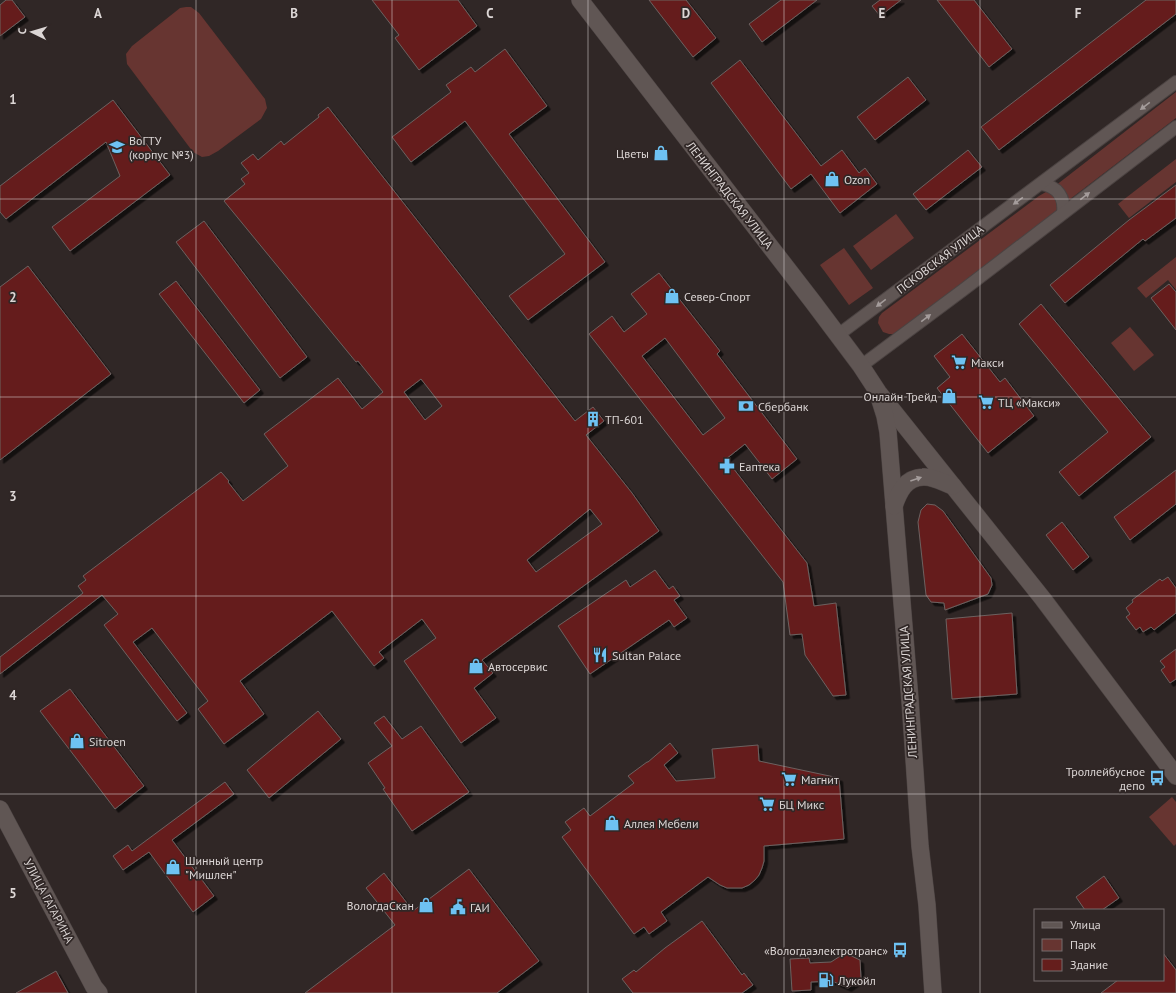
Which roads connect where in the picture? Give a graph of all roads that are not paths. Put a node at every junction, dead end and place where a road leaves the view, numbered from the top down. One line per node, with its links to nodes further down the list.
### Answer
1 (580, 0): 6 (main road, ЛЕНИНГРАДСКАЯ УЛИЦА)
2 (1176, 82): 4 (street, ПСКОВСКАЯ УЛИЦА, one-way to 4)
3 (1176, 127): 5 (street, one-way to 3)
4 (1042, 184): 5 (street); 6 (street, ПСКОВСКАЯ УЛИЦА, one-way to 6)
5 (1063, 213): 7 (street, one-way to 5)
6 (838, 335): 7 (main road, ЛЕНИНГРАДСКАЯ УЛИЦА)
7 (861, 366): 8 (main road, ЛЕНИНГРАДСКАЯ УЛИЦА)
8 (878, 392): 9 (main road, ЛЕНИНГРАДСКАЯ УЛИЦА); 10 (main road, ЛЕНИНГРАДСКАЯ УЛИЦА)
9 (953, 486): 10 (main road, one-way to 9); 11 (main road, ЛЕНИНГРАДСКАЯ УЛИЦА)
10 (894, 508): 14 (main road, ЛЕНИНГРАДСКАЯ УЛИЦА)
11 (1176, 776)
12 (0, 809): 13 (main road, УЛИЦА ГАГАРИНА)
13 (99, 993)
14 (933, 993)

